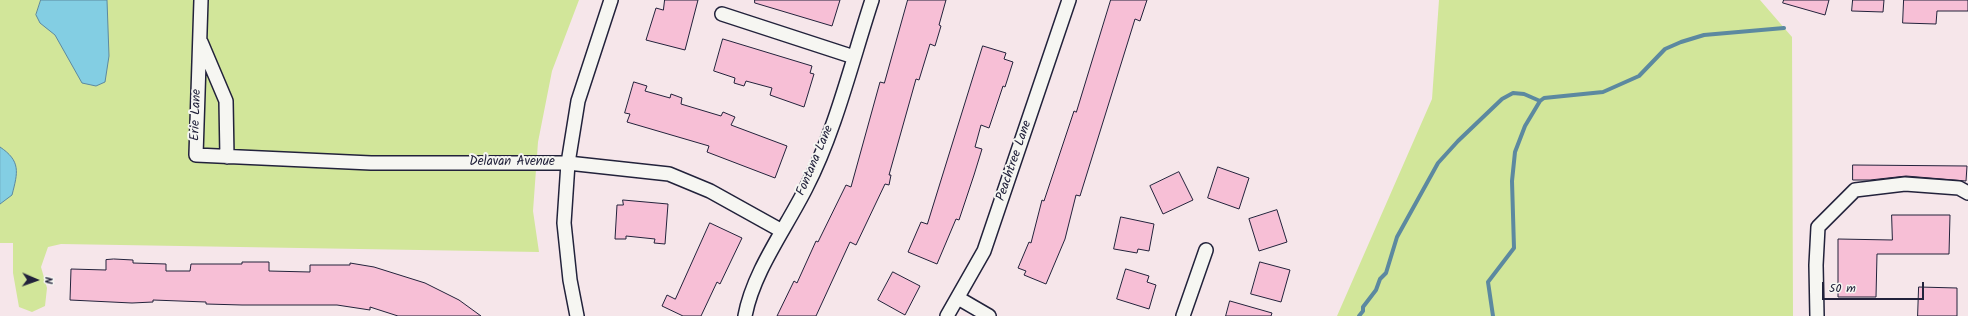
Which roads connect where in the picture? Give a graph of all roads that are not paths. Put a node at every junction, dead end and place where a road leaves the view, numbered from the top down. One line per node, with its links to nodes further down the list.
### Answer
1 (201, 0): 6 (street, Erie Lane)
2 (611, 0): 9 (street)
3 (872, 0): 7 (street, Fontana Lane)
4 (1069, 0): 13 (street, Peachtree Lane)
5 (722, 14): 7 (street)
6 (199, 38): 8 (street, Erie Lane); 8 (street, Erie Lane)
7 (854, 57): 11 (street, Fontana Lane)
8 (227, 157): 9 (street, Delavan Avenue)
9 (568, 164): 11 (street, Delavan Avenue); 14 (street)
10 (1968, 193): 19 (street)
11 (782, 231): 15 (street, Fontana Lane)
12 (1206, 250): 18 (street)
13 (958, 298): 16 (street, Peachtree Lane); 17 (street)
14 (576, 316)
15 (745, 316)
16 (947, 316)
17 (989, 316)
18 (1183, 316)
19 (1817, 316)

